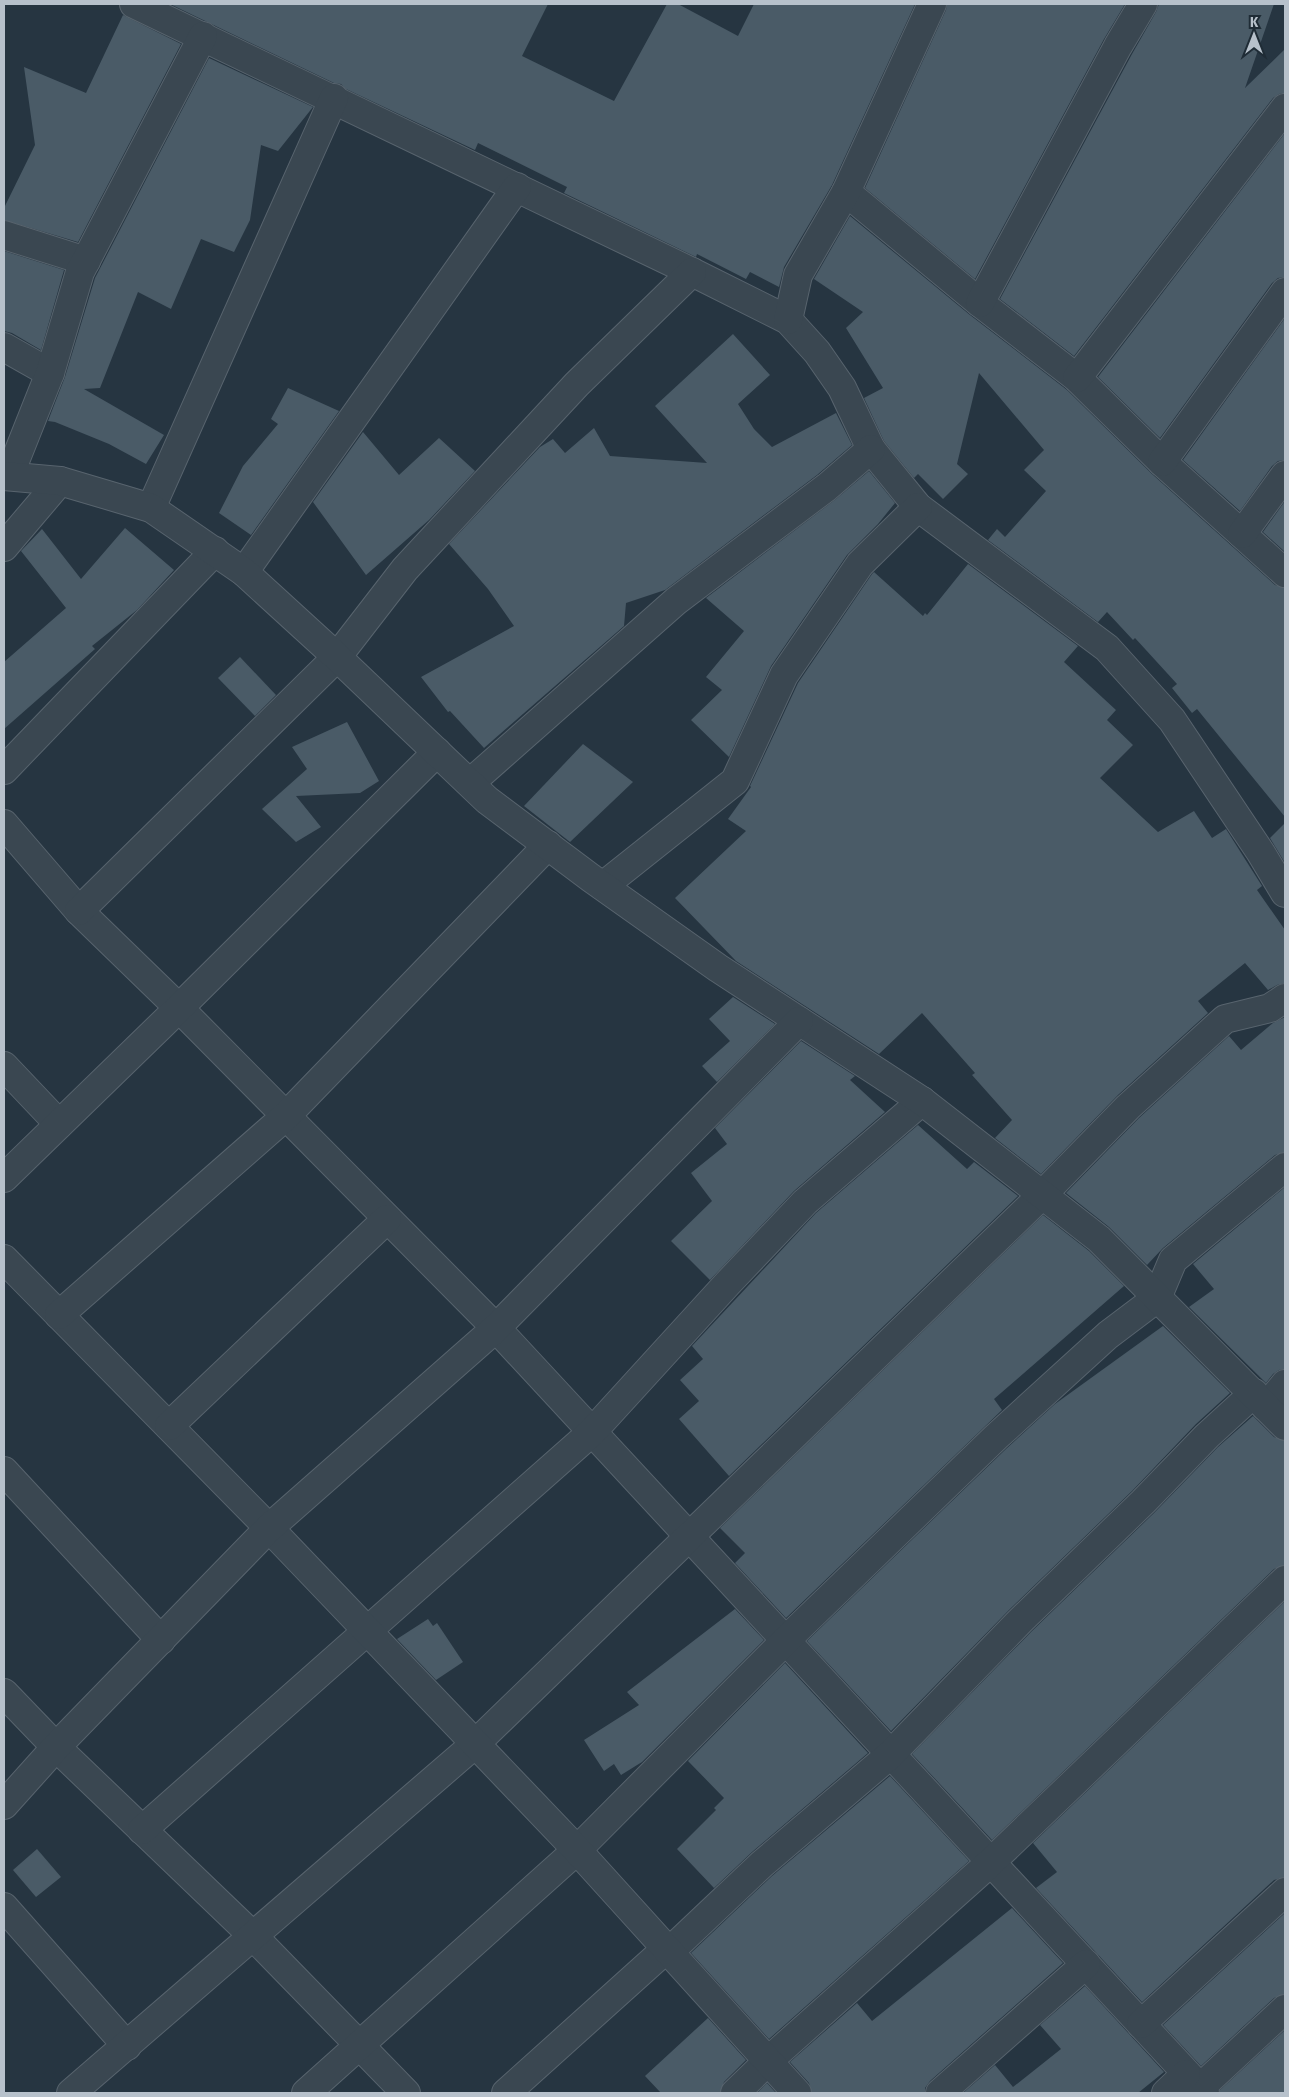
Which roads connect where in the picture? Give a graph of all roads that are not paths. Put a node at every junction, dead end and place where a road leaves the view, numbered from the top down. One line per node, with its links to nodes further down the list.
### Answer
1 (134, 4): 4 (street)
2 (932, 4): 8 (street)
3 (1143, 4): 13 (street)
4 (203, 36): 5 (street); 10 (street)
5 (334, 98): 7 (street); 24 (street)
6 (1285, 108): 17 (street)
7 (517, 187): 11 (street); 28 (street)
8 (846, 192): 13 (street); 14 (street)
9 (4, 235): 10 (street)
10 (86, 261): 16 (street)
11 (692, 272): 14 (street); 30 (street)
12 (1285, 292): 19 (street)
13 (980, 303): 17 (street)
14 (788, 320): 18 (street)
15 (4, 347): 16 (street)
16 (50, 373): 21 (street)
17 (1077, 378): 19 (street)
18 (872, 449): 23 (street); 33 (street)
19 (1162, 462): 25 (street)
20 (1285, 475): 25 (street)
21 (6, 476): 22 (street)
22 (60, 481): 24 (street); 26 (street)
23 (918, 507): 36 (street); 37 (street)
24 (151, 508): 27 (street)
25 (1242, 534): 29 (street)
26 (4, 547)
27 (214, 551): 28 (street); 32 (street)
28 (244, 572): 30 (street)
29 (1285, 573)
30 (337, 656): 31 (street); 38 (street)
31 (437, 752): 33 (street); 40 (street)
32 (4, 770)
33 (470, 783): 35 (street)
34 (4, 824): 38 (street)
35 (548, 845): 36 (street); 44 (street)
36 (603, 886): 41 (street)
37 (1285, 893)
38 (79, 911): 40 (street)
39 (1285, 998): 48 (street)
40 (179, 1008): 44 (street); 45 (street)
41 (799, 1021): 43 (street); 53 (street)
42 (4, 1066): 45 (street)
43 (922, 1101): 48 (street); 57 (street)
44 (286, 1116): 49 (street); 52 (street)
45 (60, 1124): 47 (street)
46 (1285, 1167): 51 (street)
47 (4, 1178)
48 (1043, 1194): 51 (street); 60 (street)
49 (387, 1219): 53 (street); 56 (street)
50 (4, 1259): 52 (street)
51 (1158, 1298): 55 (street); 64 (street)
52 (59, 1315): 56 (street)
53 (496, 1328): 57 (street); 59 (street)
54 (1285, 1384): 55 (street)
55 (1268, 1409): 68 (street)
56 (170, 1426): 59 (street)
57 (592, 1432): 60 (street); 62 (street)
58 (4, 1471): 63 (street)
59 (269, 1528): 62 (street); 63 (street)
60 (690, 1538): 64 (street); 66 (street)
61 (1285, 1580): 72 (street)
62 (366, 1630): 66 (street); 70 (street)
63 (161, 1640): 67 (street)
64 (786, 1640): 68 (street); 71 (street)
65 (4, 1692): 67 (street)
66 (475, 1744): 71 (street); 75 (street)
67 (56, 1747): 69 (street); 70 (street)
68 (890, 1755): 72 (street); 76 (street)
69 (4, 1805)
70 (142, 1830): 75 (street)
71 (576, 1850): 76 (street); 81 (street)
72 (991, 1862): 77 (street); 82 (street)
73 (1285, 1892): 79 (street)
74 (4, 1908): 80 (street)
75 (253, 1936): 80 (street); 81 (street)
76 (667, 1951): 82 (street); 87 (street)
77 (1086, 1964): 79 (street); 90 (street)
78 (1285, 2009): 83 (street)
79 (1141, 2024): 83 (street)
80 (127, 2046): 84 (street)
81 (360, 2046): 85 (street); 86 (street)
82 (768, 2061): 88 (street); 89 (street)
83 (1197, 2085): 91 (street)
84 (70, 2093)
85 (306, 2093)
86 (406, 2093)
87 (506, 2093)
88 (735, 2093)
89 (797, 2093)
90 (940, 2093)
91 (1166, 2093)

